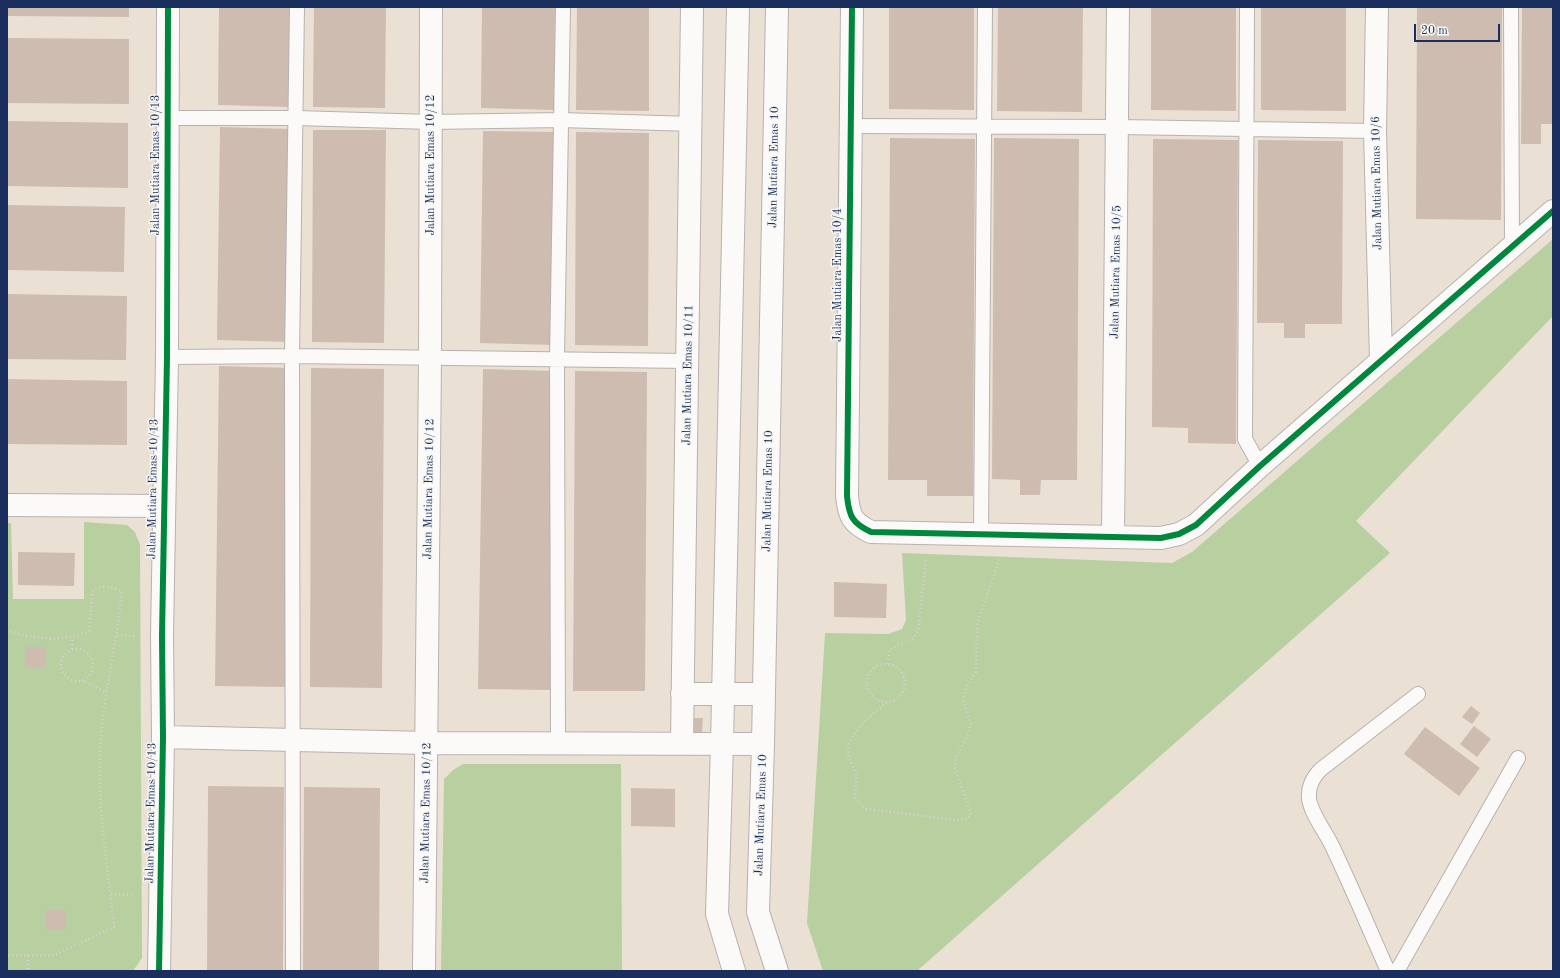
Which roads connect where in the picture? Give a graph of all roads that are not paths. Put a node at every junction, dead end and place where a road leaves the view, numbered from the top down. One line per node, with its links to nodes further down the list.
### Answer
1 (168, 7): 14 (street, Jalan Mutiara Emas 10/13)
2 (298, 7): 15 (lane)
3 (431, 7): 17 (street, Jalan Mutiara Emas 10/12)
4 (563, 7): 16 (lane)
5 (692, 7): 18 (street, Jalan Mutiara Emas 10/11)
6 (738, 7): 38 (street)
7 (777, 7): 39 (street, Jalan Mutiara Emas 10)
8 (852, 7): 19 (street, Jalan Mutiara Emas 10/4)
9 (985, 7): 20 (lane)
10 (1118, 7): 21 (street, Jalan Mutiara Emas 10/5)
11 (1247, 7): 22 (lane)
12 (1377, 7): 23 (street, Jalan Mutiara Emas 10/6)
13 (1511, 7): 25 (lane)
14 (168, 118): 15 (lane); 26 (street, Jalan Mutiara Emas 10/13)
15 (296, 118): 17 (lane); 27 (lane)
16 (561, 120): 17 (lane); 18 (lane); 29 (lane)
17 (431, 122): 28 (street, Jalan Mutiara Emas 10/12)
18 (692, 124): 31 (street, Jalan Mutiara Emas 10/11)
19 (850, 126): 20 (lane); 35 (street, Jalan Mutiara Emas 10/4)
20 (984, 127): 21 (lane); 35 (lane)
21 (1118, 127): 22 (lane); 36 (street, Jalan Mutiara Emas 10/5)
22 (1246, 129): 23 (lane); 32 (lane)
23 (1375, 131): 30 (street, Jalan Mutiara Emas 10/6)
24 (1553, 211): 25 (street)
25 (1512, 246): 30 (street)
26 (167, 356): 27 (lane); 34 (street, Jalan Mutiara Emas 10/13)
27 (292, 356): 28 (lane); 42 (lane)
28 (430, 358): 29 (lane); 44 (street, Jalan Mutiara Emas 10/12)
29 (558, 358): 31 (lane); 43 (lane)
30 (1381, 360): 32 (street)
31 (688, 361): 37 (street, Jalan Mutiara Emas 10/11)
32 (1260, 466): 36 (street)
33 (7, 505): 34 (street)
34 (164, 506): 41 (street, Jalan Mutiara Emas 10/13)
35 (981, 534): 36 (street)
36 (1113, 537)
37 (682, 694): 38 (street); 45 (street, Jalan Mutiara Emas 10/11)
38 (723, 694): 39 (street); 46 (street)
39 (764, 694): 47 (street, Jalan Mutiara Emas 10)
40 (1418, 694): 54 (lane)
41 (163, 737): 42 (street); 49 (street, Jalan Mutiara Emas 10/13)
42 (292, 739): 44 (street); 50 (lane)
43 (558, 742): 44 (street); 45 (street)
44 (427, 743): 51 (street, Jalan Mutiara Emas 10/12)
45 (682, 743): 46 (street)
46 (722, 744): 47 (street); 52 (street)
47 (763, 744): 53 (street, Jalan Mutiara Emas 10)
48 (1518, 758): 55 (lane)
49 (159, 971)
50 (293, 971)
51 (424, 971)
52 (734, 971)
53 (777, 971)
54 (1388, 971)
55 (1397, 971)

